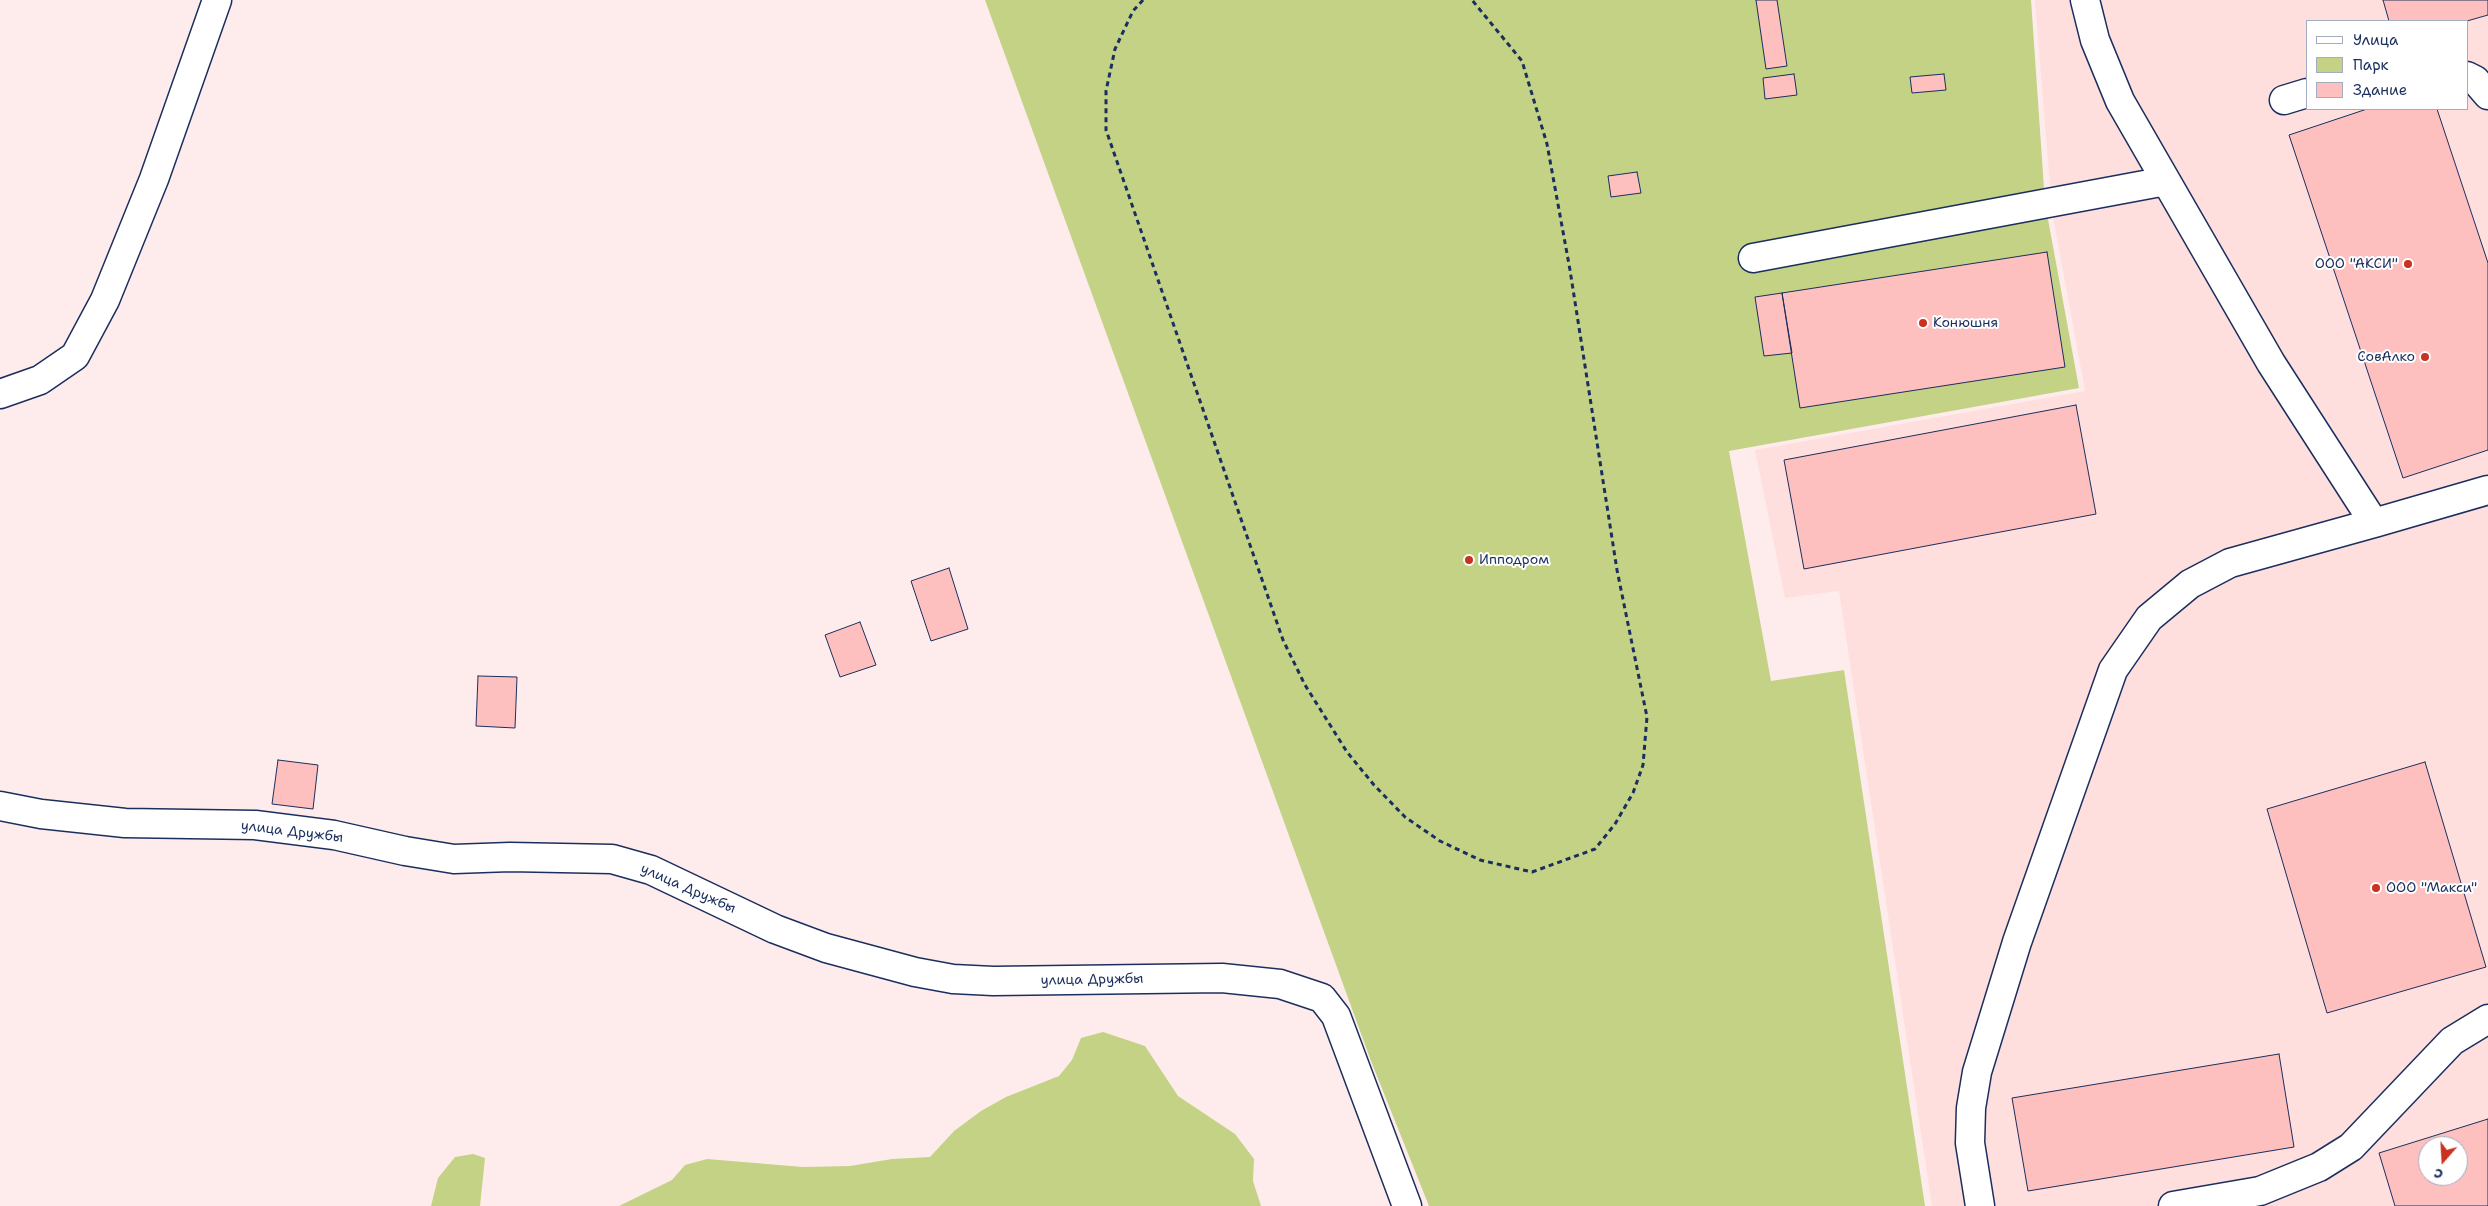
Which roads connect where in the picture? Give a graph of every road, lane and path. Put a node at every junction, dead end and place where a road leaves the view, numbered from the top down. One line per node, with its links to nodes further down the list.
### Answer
1 (216, 0): 9 (street)
2 (1143, 0): 3 (path)
3 (1472, 0)
4 (2086, 0): 7 (street)
5 (2468, 76): 6 (street)
6 (2488, 95)
7 (2166, 181): 8 (street); 11 (street)
8 (1753, 258)
9 (0, 394)
10 (2488, 490): 11 (street)
11 (2374, 523): 15 (street)
12 (0, 806): 14 (street, улица Дружбы)
13 (2488, 1019): 16 (street)
14 (1407, 1206)
15 (1980, 1206)
16 (2172, 1206)

